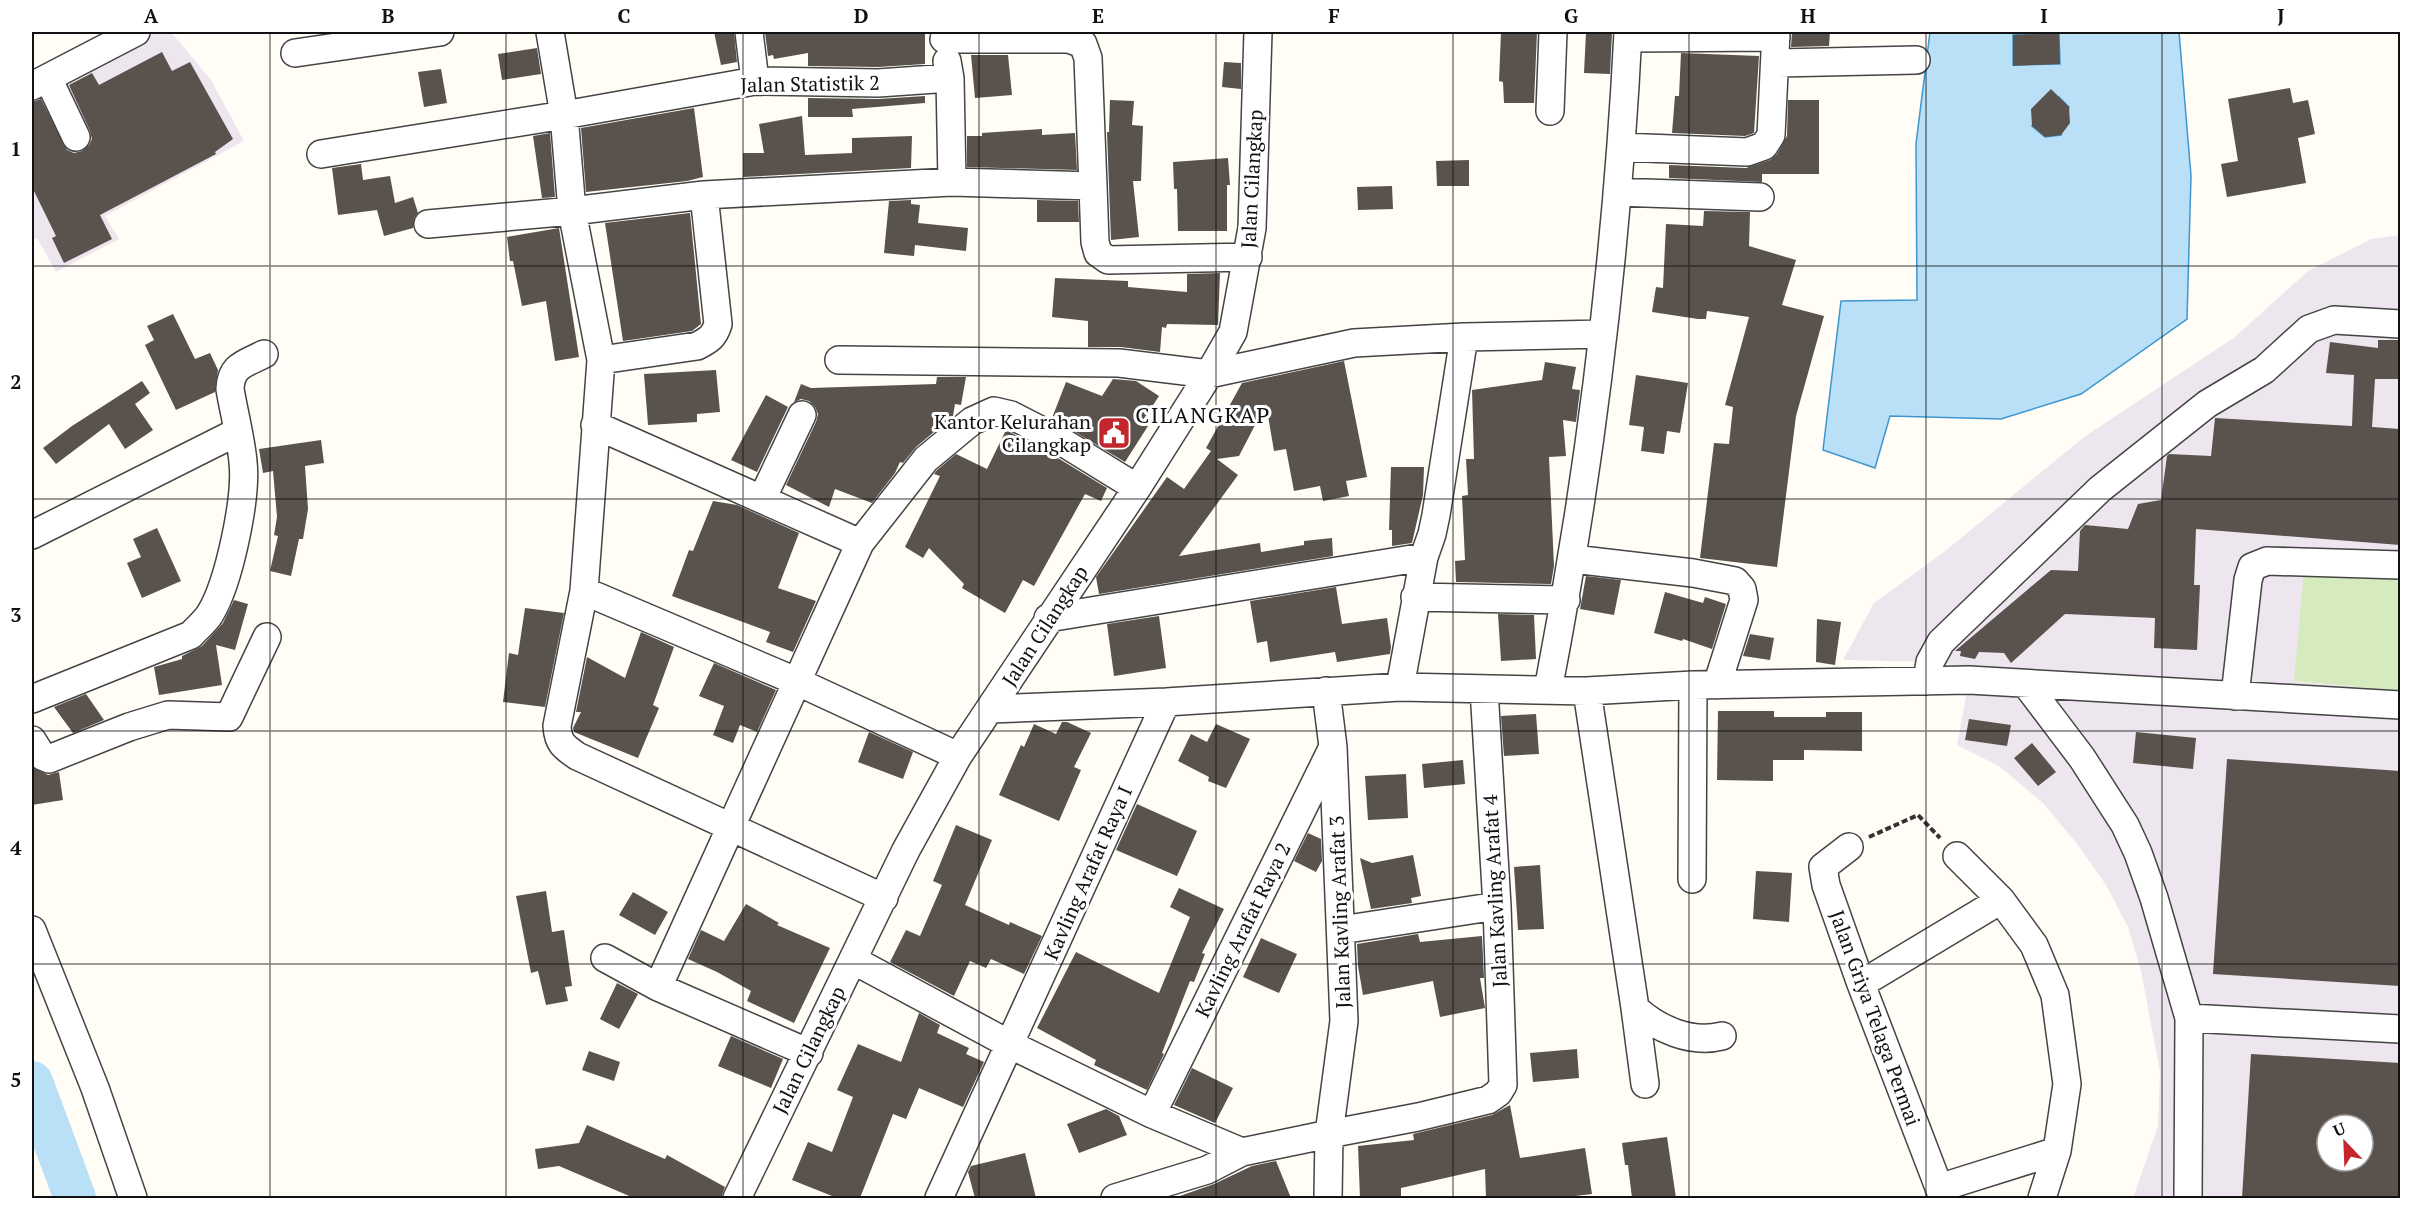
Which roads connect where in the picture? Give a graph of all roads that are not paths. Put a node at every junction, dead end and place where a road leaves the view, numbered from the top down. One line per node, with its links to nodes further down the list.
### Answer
1 (136, 32): 16 (street)
2 (440, 32): 11 (street)
3 (550, 32): 18 (street)
4 (749, 32): 15 (street)
5 (1258, 32): 29 (street, Jalan Cilangkap)
6 (1553, 32): 17 (street)
7 (1714, 34): 8 (street); 10 (street)
8 (1776, 34): 13 (street)
9 (944, 35): 14 (street); 23 (street)
10 (1628, 35): 20 (street)
11 (295, 53)
12 (1916, 60): 13 (street)
13 (1776, 63): 20 (street)
14 (950, 78): 15 (street, Jalan Statistik 2); 22 (street)
15 (755, 81): 18 (street, Jalan Statistik 2)
16 (40, 82): 19 (street)
17 (1550, 111)
18 (564, 115): 21 (street, Jalan Statistik 2); 27 (street)
19 (76, 137)
20 (1621, 147): 24 (street)
21 (321, 154)
22 (952, 183): 23 (street); 25 (street)
23 (1093, 186): 29 (street)
24 (1617, 192): 26 (street); 31 (street)
25 (704, 195): 27 (street); 34 (street)
26 (1760, 197)
27 (572, 211): 28 (street); 34 (street)
28 (428, 224)
29 (1248, 258): 36 (street, Jalan Cilangkap)
30 (2400, 324): 52 (street)
31 (1602, 334): 32 (street); 45 (street)
32 (1464, 337): 36 (street); 44 (street)
33 (264, 354): 39 (street)
34 (601, 360): 38 (street)
35 (839, 360): 36 (street)
36 (1209, 374): 40 (street, Jalan Cilangkap)
37 (802, 416): 41 (street)
38 (595, 425): 41 (street); 47 (street)
39 (237, 432): 42 (street); 62 (street)
40 (1137, 488): 43 (street); 50 (street, Jalan Cilangkap)
41 (762, 500): 43 (street)
42 (32, 535)
43 (860, 543): 53 (street)
44 (1424, 557): 48 (street); 50 (street)
45 (1573, 559): 49 (street); 55 (street)
46 (2400, 565): 61 (street)
47 (584, 591): 53 (street); 69 (street)
48 (1415, 597): 49 (street); 56 (street)
49 (1566, 600): 58 (street)
50 (1048, 618): 65 (street, Jalan Cilangkap)
51 (267, 637): 66 (street)
52 (1927, 681): 54 (street); 55 (street)
53 (798, 682): 68 (street); 69 (street)
54 (2026, 684): 61 (street); 83 (street)
55 (1705, 685): 60 (street); 72 (street)
56 (1400, 687): 57 (street); 59 (street)
57 (1484, 689): 58 (street); 75 (street, Jalan Kavling Arafat 4)
58 (1548, 690): 60 (street)
59 (1326, 691): 63 (street); 67 (street, Jalan Kavling Arafat 3)
60 (1587, 691): 82 (street)
61 (2235, 696): 64 (street)
62 (32, 699)
63 (1166, 702): 65 (street); 86 (street, Kavling Arafat Raya I)
64 (2400, 705)
65 (990, 709): 68 (street, Jalan Cilangkap)
66 (32, 740)
67 (1333, 747): 77 (street, Jalan Kavling Arafat 3); 89 (street, Kavling Arafat Raya 2)
68 (958, 756): 73 (street, Jalan Cilangkap)
69 (731, 826): 73 (street); 81 (street)
70 (1849, 846): 80 (street, Jalan Griya Telaga Permai)
71 (1957, 856): 74 (street)
72 (1692, 879)
73 (884, 898): 79 (street, Jalan Cilangkap)
74 (2001, 900): 80 (street); 91 (street)
75 (1497, 906): 77 (street); 90 (street, Jalan Kavling Arafat 4)
76 (32, 930): 94 (street)
77 (1341, 930): 90 (street, Jalan Kavling Arafat 3)
78 (605, 958): 81 (street)
79 (853, 960): 86 (street); 87 (street, Jalan Cilangkap)
80 (1861, 984): 93 (street, Jalan Griya Telaga Permai)
81 (658, 987): 87 (street)
82 (1635, 1008): 85 (street); 88 (street)
83 (2190, 1018): 84 (street); 100 (street)
84 (2400, 1029)
85 (1722, 1036)
86 (1011, 1045): 89 (street); 96 (street, Kavling Arafat Raya I)
87 (809, 1053): 95 (street, Jalan Cilangkap)
88 (1645, 1084)
89 (1152, 1114): 92 (street)
90 (1329, 1134): 92 (street); 98 (street, Jalan Kavling Arafat 3)
91 (2057, 1151): 93 (street); 99 (street)
92 (1242, 1152): 97 (street)
93 (1941, 1193)
94 (133, 1198)
95 (737, 1198)
96 (939, 1198)
97 (1115, 1198)
98 (1328, 1198)
99 (2042, 1198)
100 (2188, 1198)

